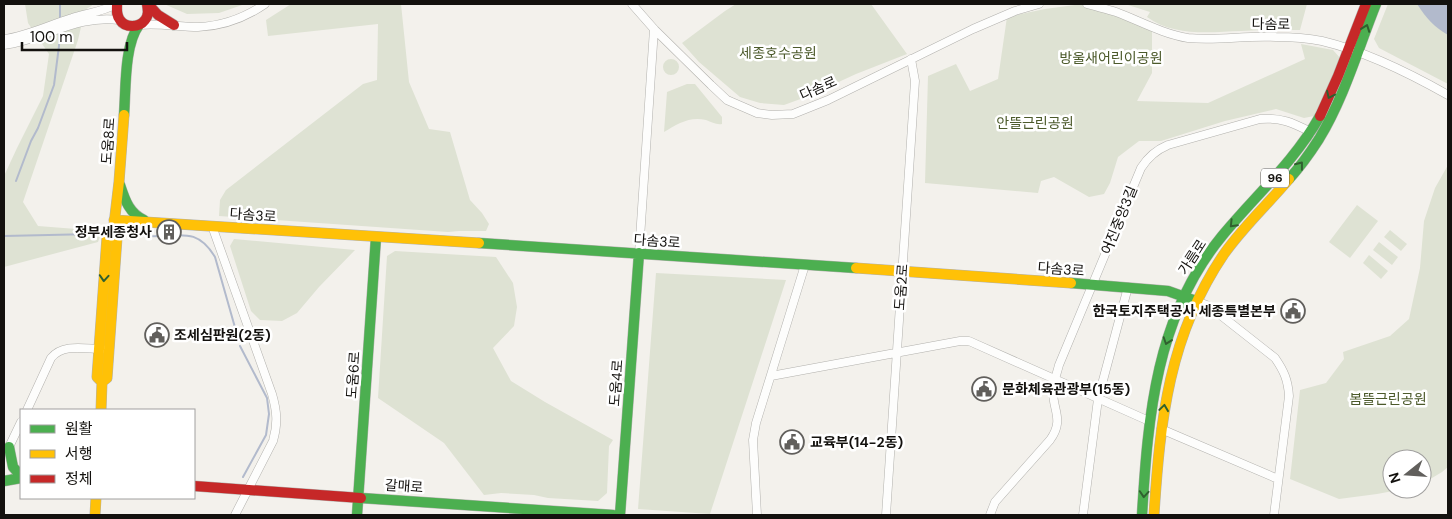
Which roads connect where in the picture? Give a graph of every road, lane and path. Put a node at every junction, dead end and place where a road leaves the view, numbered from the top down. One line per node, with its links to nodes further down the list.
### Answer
1 (108, 4): 11 (street)
2 (117, 4): 11 (street); 12 (street)
3 (148, 4): 14 (street); 15 (street)
4 (152, 4): 15 (street)
5 (265, 4): 15 (street)
6 (632, 4): 16 (street, 다솜로)
7 (1039, 4): 21 (street, 다솜로)
8 (1087, 4): 20 (street, 다솜로)
9 (1366, 4): 20 (street, 96)
10 (1376, 4): 20 (street, 96, one-way to 10)
11 (93, 13): 13 (street)
12 (119, 20): 13 (street); 14 (street); 19 (street, 도움8로)
13 (73, 21): 17 (street); 18 (street)
14 (139, 25): 15 (street); 19 (street, 도움8로)
15 (174, 25)
16 (654, 29): 21 (street, 다솜로); 29 (street)
17 (4, 38)
18 (4, 45)
19 (129, 51): 24 (street, 도움8로)
20 (1353, 51): 22 (street, 다솜로); 23 (street, 가름로 / 96, one-way to 23); 35 (street, 가름로 / 96, one-way to 20)
21 (911, 59): 31 (street, 도움2로)
22 (1448, 95)
23 (1311, 132): 32 (street, 어진중앙3길); 34 (street, 가름로 / 96, one-way to 34)
24 (119, 182): 25 (street, 도움8로); 26 (street)
25 (114, 220): 26 (street, 다솜3로); 36 (street, 도움8로)
26 (147, 222): 27 (street, 다솜3로)
27 (212, 226): 28 (street, 다솜3로); 53 (street)
28 (376, 237): 29 (street, 다솜3로); 54 (street, 도움6로)
29 (639, 253): 30 (street, 다솜3로); 60 (street, 도움4로)
30 (804, 265): 31 (street, 다솜3로); 38 (street)
31 (902, 272): 32 (street, 다솜3로); 37 (street, 도움2로)
32 (1092, 285): 33 (street, 다솜3로); 39 (street, 어진중앙3길)
33 (1128, 287): 34 (street, 다솜3로); 40 (street)
34 (1184, 296): 35 (street, 다솜3로); 43 (street, 가름로 / 96, one-way to 43)
35 (1196, 300): 45 (street, 가름로 / 96, one-way to 35); 50 (street)
36 (104, 350): 41 (street); 42 (street, 도움8로)
37 (897, 354): 38 (street); 39 (street); 62 (street, 도움2로)
38 (771, 376): 61 (street)
39 (1055, 379): 40 (street); 63 (street, 어진중앙3길)
40 (1098, 399): 43 (street); 64 (street)
41 (27, 409)
42 (100, 409)
43 (1150, 421): 65 (street, 가름로 / 96, one-way to 65)
44 (20, 424): 46 (street)
45 (1162, 429): 50 (street); 66 (street, 가름로 / 96)
46 (9, 447): 47 (street); 48 (street)
47 (4, 458)
48 (20, 476)
49 (20, 477): 51 (street)
50 (1278, 479): 67 (street)
51 (4, 481)
52 (195, 486): 53 (street, 갈매로)
53 (248, 489): 54 (street, 갈매로); 57 (street)
54 (358, 496): 58 (street, 도움6로); 59 (street, 갈매로)
55 (96, 499): 56 (street)
56 (95, 515)
57 (235, 515)
58 (357, 515)
59 (613, 515)
60 (620, 515)
61 (757, 515)
62 (886, 515)
63 (990, 515)
64 (1083, 515)
65 (1142, 515)
66 (1154, 515)
67 (1274, 515)

